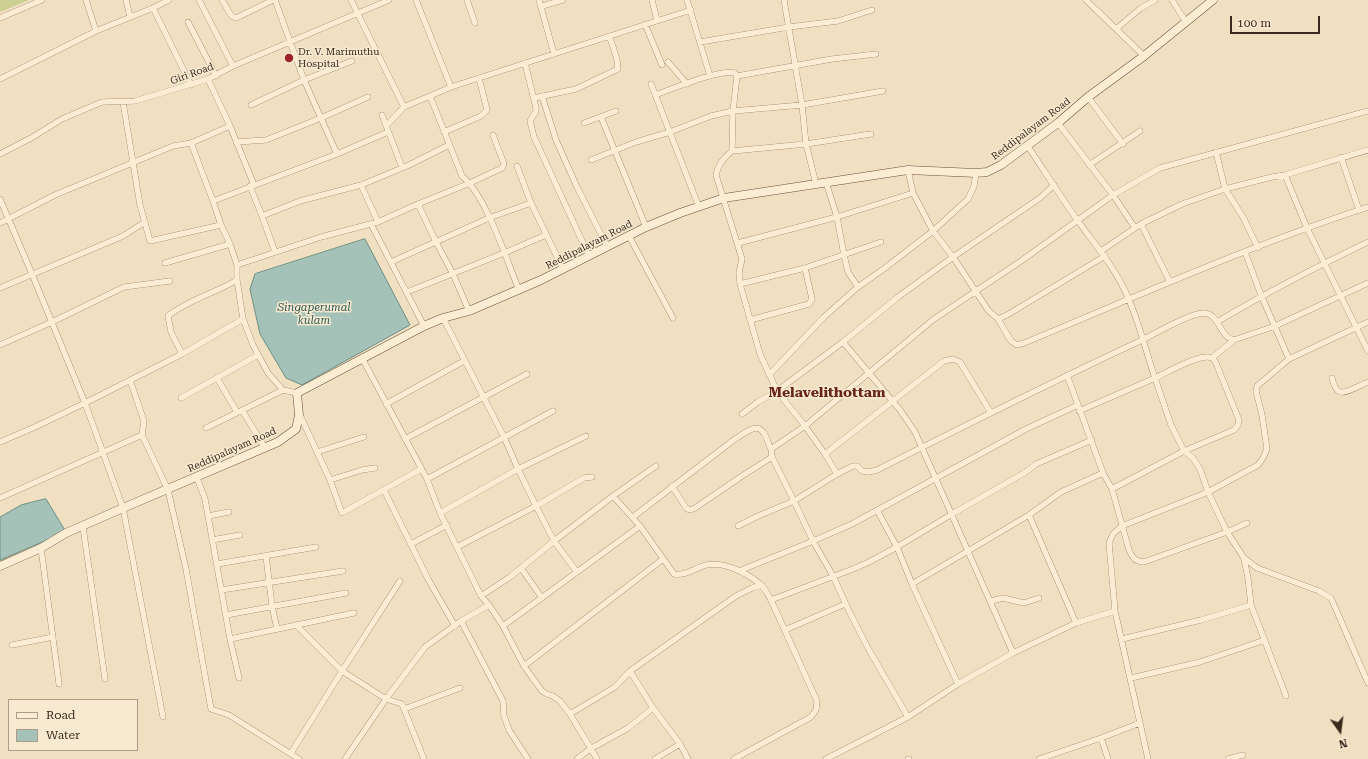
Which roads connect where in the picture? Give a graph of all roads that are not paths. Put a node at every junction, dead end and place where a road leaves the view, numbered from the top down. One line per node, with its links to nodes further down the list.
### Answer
1 (42, 0): 26 (street)
2 (86, 0): 34 (street)
3 (126, 0): 25 (street)
4 (169, 0): 21 (street)
5 (199, 0): 46 (street)
6 (222, 0): 7 (street)
7 (274, 0): 36 (street)
8 (351, 0): 24 (street)
9 (389, 0): 24 (street, Giri Road)
10 (416, 0): 57 (street)
11 (467, 0): 30 (street)
12 (563, 0): 20 (street)
13 (652, 0): 27 (street)
14 (687, 0): 22 (street)
15 (784, 0): 32 (street)
16 (1155, 0): 33 (street)
17 (1172, 0): 29 (street)
18 (1213, 0): 29 (main road, Reddipalayam Road)
19 (1089, 1): 33 (street)
20 (540, 3): 38 (street)
21 (153, 8): 25 (street); 56 (street)
22 (691, 10): 27 (street); 37 (street)
23 (872, 10): 32 (street)
24 (357, 13): 36 (street, Giri Road); 68 (street)
25 (130, 17): 34 (street)
26 (0, 18)
27 (657, 20): 31 (street)
28 (188, 22): 47 (street)
29 (1186, 22): 40 (main road, Reddipalayam Road)
30 (475, 23)
31 (645, 24): 35 (street); 44 (street)
32 (789, 27): 37 (street); 45 (street)
33 (1116, 29): 40 (street)
34 (96, 31): 51 (street)
35 (609, 36): 38 (street); 62 (street)
36 (291, 41): 46 (street, Giri Road); 53 (street)
37 (700, 42): 48 (street)
38 (554, 54): 43 (street)
39 (876, 54): 45 (street)
40 (1144, 56): 63 (main road, Reddipalayam Road)
41 (352, 61): 53 (street)
42 (668, 62): 55 (street)
43 (525, 63): 50 (street); 64 (street)
44 (662, 65)
45 (795, 65): 49 (street); 67 (street)
46 (233, 66): 47 (street, Giri Road)
47 (216, 76): 52 (street, Giri Road)
48 (710, 76): 49 (street); 55 (street)
49 (737, 76): 70 (street)
50 (479, 78): 57 (street); 80 (street)
51 (0, 79)
52 (208, 79): 56 (street, Giri Road); 77 (street)
53 (304, 80): 66 (street); 74 (street)
54 (651, 84): 59 (street)
55 (687, 84): 59 (street)
56 (191, 85): 65 (street, Giri Road)
57 (451, 87): 61 (street)
58 (883, 91): 67 (street)
59 (655, 95): 81 (street)
60 (368, 96): 74 (street)
61 (430, 96): 68 (street); 80 (street)
62 (542, 96): 64 (street); 145 (street)
63 (1088, 97): 76 (main road, Reddipalayam Road); 88 (street)
64 (534, 98): 152 (street)
65 (123, 102): 95 (street, Giri Road); 99 (street)
66 (251, 105)
67 (802, 105): 70 (street); 87 (street)
68 (404, 107): 78 (street)
69 (616, 111): 73 (street)
70 (733, 111): 81 (street); 93 (street)
71 (1368, 111): 94 (street)
72 (382, 115): 78 (street)
73 (601, 116): 75 (street); 92 (street)
74 (321, 118): 85 (street); 96 (street)
75 (584, 123)
76 (1058, 123): 90 (main road, Reddipalayam Road); 100 (street)
77 (230, 126): 85 (street); 86 (street)
78 (386, 126): 79 (street)
79 (388, 132): 96 (street); 102 (street)
80 (444, 132): 89 (street)
81 (670, 132): 92 (street); 120 (street)
82 (1140, 132): 88 (street)
83 (871, 134): 87 (street)
84 (493, 135): 107 (street)
85 (236, 142): 111 (street)
86 (191, 143): 99 (street); 117 (street)
87 (806, 144): 93 (street); 108 (street)
88 (1123, 144): 100 (street)
89 (450, 145): 102 (street); 107 (street)
90 (1027, 145): 104 (main road, Reddipalayam Road); 110 (street)
91 (1368, 150): 97 (street)
92 (615, 151): 98 (street); 134 (street)
93 (732, 151): 115 (street)
94 (1216, 152): 112 (street); 114 (street)
95 (0, 154)
96 (337, 154): 111 (street)
97 (1341, 157): 105 (street); 122 (street)
98 (591, 160)
99 (132, 163): 126 (street); 128 (street)
100 (1090, 165): 114 (street)
101 (517, 166): 118 (street)
102 (402, 168): 109 (street)
103 (908, 170): 104 (main road, Reddipalayam Road); 106 (main road, Reddipalayam Road); 113 (street)
104 (976, 173): 137 (street)
105 (1285, 175): 112 (street); 136 (street)
106 (826, 182): 108 (main road, Reddipalayam Road); 124 (street)
107 (470, 183): 119 (street); 125 (street)
108 (816, 184): 115 (main road, Reddipalayam Road)
109 (361, 185): 123 (street); 129 (street)
110 (1054, 185): 127 (street); 153 (street)
111 (252, 186): 117 (street); 123 (street)
112 (1226, 189): 132 (street); 146 (street)
113 (913, 193): 124 (street); 137 (street)
114 (1113, 195): 127 (street); 135 (street)
115 (724, 198): 120 (main road, Reddipalayam Road); 143 (street)
116 (0, 199): 126 (street)
117 (213, 201): 133 (street)
118 (531, 202): 125 (street); 138 (street)
119 (418, 204): 129 (street); 140 (street)
120 (699, 207): 134 (main road, Reddipalayam Road)
121 (1368, 208): 122 (street)
122 (1359, 210): 136 (street)
123 (262, 216): 147 (street)
124 (837, 217): 143 (street); 151 (street)
125 (489, 218): 140 (street); 149 (street)
126 (9, 220): 130 (street); 160 (street)
127 (1077, 220): 150 (street); 170 (street)
128 (145, 222): 133 (street); 160 (street)
129 (378, 222): 131 (street)
130 (0, 224)
131 (371, 224): 147 (street); 154 (street)
132 (1141, 224): 135 (street); 164 (street)
133 (220, 225): 144 (street)
134 (646, 227): 139 (main road, Reddipalayam Road)
135 (1135, 228): 150 (street)
136 (1307, 228): 146 (street); 156 (street)
137 (933, 231): 153 (street); 167 (street)
138 (546, 235): 149 (street); 159 (street)
139 (629, 236): 145 (main road, Reddipalayam Road); 177 (street)
140 (436, 242): 154 (street); 161 (street)
141 (881, 242): 151 (street)
142 (1368, 242): 156 (street)
143 (738, 243): 166 (street)
144 (230, 244): 155 (street); 157 (street)
145 (607, 246): 152 (main road, Reddipalayam Road)
146 (1258, 248): 148 (street)
147 (275, 252): 157 (street)
148 (1245, 252): 164 (street); 172 (street)
149 (504, 254): 161 (street); 169 (street)
150 (1103, 254): 174 (street); 179 (street)
151 (844, 255): 158 (street); 167 (street)
152 (589, 256): 159 (main road, Reddipalayam Road)
153 (953, 257): 170 (street); 189 (street)
154 (391, 262): 171 (street)
155 (165, 263)
156 (1324, 263): 172 (street); 173 (street)
157 (236, 265): 162 (street)
158 (805, 268): 166 (street); 180 (street)
159 (563, 269): 169 (main road, Reddipalayam Road)
160 (32, 274): 168 (street); 181 (street)
161 (453, 274): 171 (street); 175 (street)
162 (237, 280): 178 (street); 192 (street)
163 (170, 281): 181 (street)
164 (1170, 282): 174 (street)
165 (1368, 283): 173 (street)
166 (740, 284): 180 (street)
167 (858, 287): 200 (street)
168 (0, 288)
169 (519, 290): 175 (main road, Reddipalayam Road)
170 (976, 291): 179 (street); 198 (street)
171 (407, 292): 184 (street)
172 (1262, 295): 182 (street); 185 (street)
173 (1340, 296): 185 (street); 186 (street)
174 (1129, 299): 179 (street); 187 (street)
175 (469, 311): 176 (main road, Reddipalayam Road)
176 (442, 318): 184 (main road, Reddipalayam Road); 197 (street)
177 (673, 318)
178 (244, 319): 192 (street); 193 (street)
179 (998, 319)
180 (750, 320): 200 (street)
181 (52, 322): 190 (street); 213 (street)
182 (1217, 322): 187 (street); 188 (street)
183 (1368, 322): 186 (street)
184 (424, 326): 194 (main road, Reddipalayam Road)
185 (1275, 326): 188 (street); 196 (street)
186 (1356, 328): 191 (street); 196 (street)
187 (1144, 339): 201 (street); 203 (street)
188 (1234, 340): 195 (street)
189 (843, 342): 198 (street); 208 (street)
190 (0, 345)
191 (1368, 351)
192 (182, 354): 205 (street)
193 (258, 355): 202 (street); 207 (street)
194 (362, 358): 209 (main road, Reddipalayam Road); 214 (street)
195 (1212, 358): 203 (street); 233 (street)
196 (1289, 359): 253 (street)
197 (464, 361): 211 (street); 214 (street)
198 (869, 372): 212 (street); 221 (street)
199 (528, 374): 211 (street)
200 (769, 375): 208 (street)
201 (1067, 375): 215 (street); 218 (street)
202 (217, 378): 210 (street); 216 (street)
203 (1156, 378): 215 (street); 233 (street)
204 (1332, 378): 206 (street)
205 (130, 380): 213 (street); 223 (street)
206 (1368, 382)
207 (283, 390): 209 (street); 216 (street)
208 (777, 392): 219 (street); 221 (street)
209 (297, 393): 220 (main road, Reddipalayam Road)
210 (181, 398)
211 (483, 398): 226 (street); 227 (street)
212 (893, 401): 218 (street); 230 (street); 236 (street)
213 (85, 403): 229 (street); 234 (street)
214 (386, 404): 227 (street)
215 (1079, 408): 228 (street); 246 (street)
216 (239, 411): 222 (street); 231 (street)
217 (552, 411): 226 (street)
218 (991, 413): 230 (street)
219 (742, 414)
220 (299, 415): 231 (main road, Reddipalayam Road); 235 (street)
221 (805, 426): 232 (street); 236 (street)
222 (206, 428)
223 (142, 435): 234 (street); 251 (street)
224 (586, 436): 241 (street)
225 (364, 437): 235 (street)
226 (504, 437): 241 (street); 248 (street)
227 (405, 439): 240 (street)
228 (1092, 440): 242 (street); 262 (street)
229 (0, 442)
230 (922, 447): 243 (street); 246 (street)
231 (265, 448): 245 (main road, Reddipalayam Road)
232 (771, 450): 237 (street); 249 (street)
233 (1184, 451): 250 (street); 253 (street)
234 (103, 452): 255 (street); 258 (street)
235 (317, 452): 247 (street)
236 (825, 454): 243 (street)
237 (772, 457): 249 (street); 256 (street)
238 (656, 466): 254 (street)
239 (375, 468): 247 (street)
240 (421, 469): 248 (street); 252 (street)
241 (518, 469): 257 (street); 261 (street)
242 (1104, 473): 250 (street); 263 (street)
243 (837, 474): 256 (street)
244 (592, 477): 257 (street)
245 (197, 478): 251 (main road, Reddipalayam Road); 264 (street)
246 (936, 479): 259 (street); 262 (street)
247 (330, 480): 252 (street)
248 (427, 480): 261 (street)
249 (672, 486): 265 (street)
250 (1112, 489): 271 (street)
251 (168, 490): 258 (main road, Reddipalayam Road); 345 (street)
252 (384, 490): 277 (street)
253 (1208, 492): 271 (street); 272 (street)
254 (613, 496): 265 (street); 275 (street)
255 (0, 498)
256 (794, 501): 270 (street); 276 (street)
257 (536, 506): 275 (street); 278 (street)
258 (123, 508): 268 (main road, Reddipalayam Road); 340 (street)
259 (877, 510): 276 (street); 279 (street)
260 (229, 512): 264 (street)
261 (440, 513): 267 (street)
262 (952, 514): 279 (street); 282 (street)
263 (1028, 515): 282 (street); 312 (street)
264 (208, 516): 274 (street)
265 (633, 517): 269 (street)
266 (1247, 523): 272 (street)
267 (446, 525): 277 (street); 278 (street)
268 (82, 526): 280 (main road, Reddipalayam Road); 329 (street)
269 (640, 526): 285 (street); 291 (street)
270 (738, 526)
271 (1122, 526): 272 (street); 308 (street)
272 (1227, 532): 284 (street)
273 (240, 535): 274 (street)
274 (212, 540): 286 (street)
275 (554, 541): 288 (street); 291 (street)
276 (813, 541): 290 (street); 292 (street)
277 (411, 544): 314 (street)
278 (457, 547): 299 (street)
279 (898, 547): 292 (street); 295 (street)
280 (41, 548): 287 (main road, Reddipalayam Road); 318 (street)
281 (316, 548): 283 (street)
282 (968, 550): 295 (street); 303 (street)
283 (266, 556): 286 (street); 294 (street)
284 (1244, 558): 305 (street); 330 (street)
285 (663, 560): 290 (street); 324 (street)
286 (217, 564): 297 (street)
287 (0, 566)
288 (521, 568): 299 (street); 300 (street)
289 (343, 571): 294 (street)
290 (739, 571): 296 (street)
291 (577, 572): 300 (street)
292 (833, 576): 302 (street); 304 (street)
293 (400, 581): 325 (street)
294 (269, 582): 297 (street); 307 (street)
295 (912, 584): 332 (street)
296 (762, 585): 302 (street); 326 (street)
297 (221, 590): 310 (street)
298 (346, 593): 307 (street)
299 (481, 596): 306 (street)
300 (542, 598): 315 (street)
301 (1039, 598): 303 (street)
302 (771, 600): 317 (street)
303 (991, 601): 323 (street)
304 (845, 604): 317 (street); 339 (street)
305 (1252, 604): 320 (street); 321 (street)
306 (489, 605): 311 (street); 315 (street)
307 (272, 606): 310 (street); 316 (street)
308 (1115, 611): 312 (street); 320 (street)
309 (354, 612): 313 (street)
310 (226, 615): 319 (street)
311 (461, 621): 314 (street); 350 (street)
312 (1076, 623): 323 (street)
313 (296, 625): 316 (street); 325 (street)
314 (455, 626): 335 (street)
315 (503, 626): 324 (street)
316 (277, 629): 319 (street)
317 (785, 630): 355 (street)
318 (53, 637): 322 (street); 331 (street)
319 (230, 639): 327 (street)
320 (1122, 639): 328 (street)
321 (1265, 640): 328 (street); 334 (street)
322 (12, 645)
323 (1013, 652): 332 (street)
324 (524, 666): 338 (street)
325 (342, 671): 335 (street); 345 (street)
326 (630, 671): 336 (street); 338 (street)
327 (239, 678)
328 (1131, 678): 341 (street)
329 (105, 679)
330 (1368, 683)
331 (59, 684)
332 (958, 684): 339 (street)
333 (460, 688): 337 (street)
334 (1286, 696)
335 (386, 699): 337 (street); 348 (street)
336 (654, 708): 343 (street); 344 (street)
337 (404, 709): 349 (street)
338 (570, 714): 344 (street)
339 (908, 716): 356 (street)
340 (163, 717)
341 (1140, 723): 342 (street); 359 (street)
342 (1101, 738): 357 (street); 358 (street)
343 (680, 744): 353 (street); 354 (street)
344 (590, 749): 351 (street); 352 (street)
345 (291, 753): 347 (street)
346 (1243, 755): 360 (street)
347 (299, 759)
348 (345, 759)
349 (424, 759)
350 (528, 759)
351 (577, 759)
352 (597, 759)
353 (655, 759)
354 (688, 759)
355 (734, 759)
356 (826, 759)
357 (1039, 759)
358 (1108, 759)
359 (1148, 759)
360 (1228, 759)

